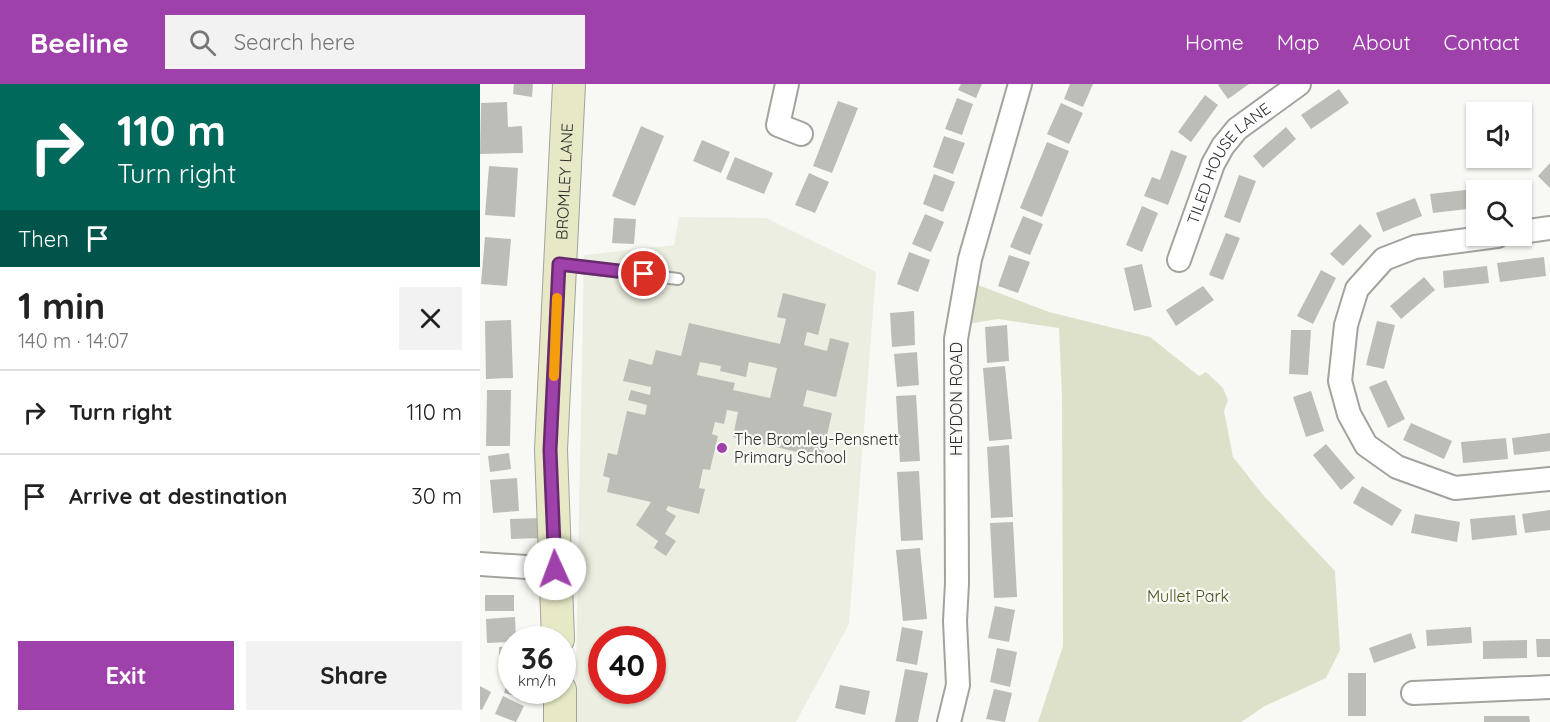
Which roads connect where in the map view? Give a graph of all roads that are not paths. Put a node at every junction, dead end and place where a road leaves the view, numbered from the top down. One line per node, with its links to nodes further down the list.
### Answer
1 (569, 84): 10 (street, BROMLEY LANE)
2 (787, 84): 5 (street)
3 (1020, 84): 20 (street, HEYDON ROAD)
4 (1299, 84): 9 (street, TILED HOUSE LANE)
5 (801, 134)
6 (1550, 228): 7 (street)
7 (1532, 230)
8 (1466, 240): 12 (street)
9 (1179, 260)
10 (559, 264): 11 (lane); 14 (street, BROMLEY LANE)
11 (678, 279)
12 (1550, 479)
13 (480, 564): 14 (street)
14 (555, 569): 15 (street, BROMLEY LANE)
15 (557, 626)
16 (1550, 687): 17 (street)
17 (1413, 693)
18 (560, 704): 19 (street)
19 (560, 722)
20 (950, 722)

